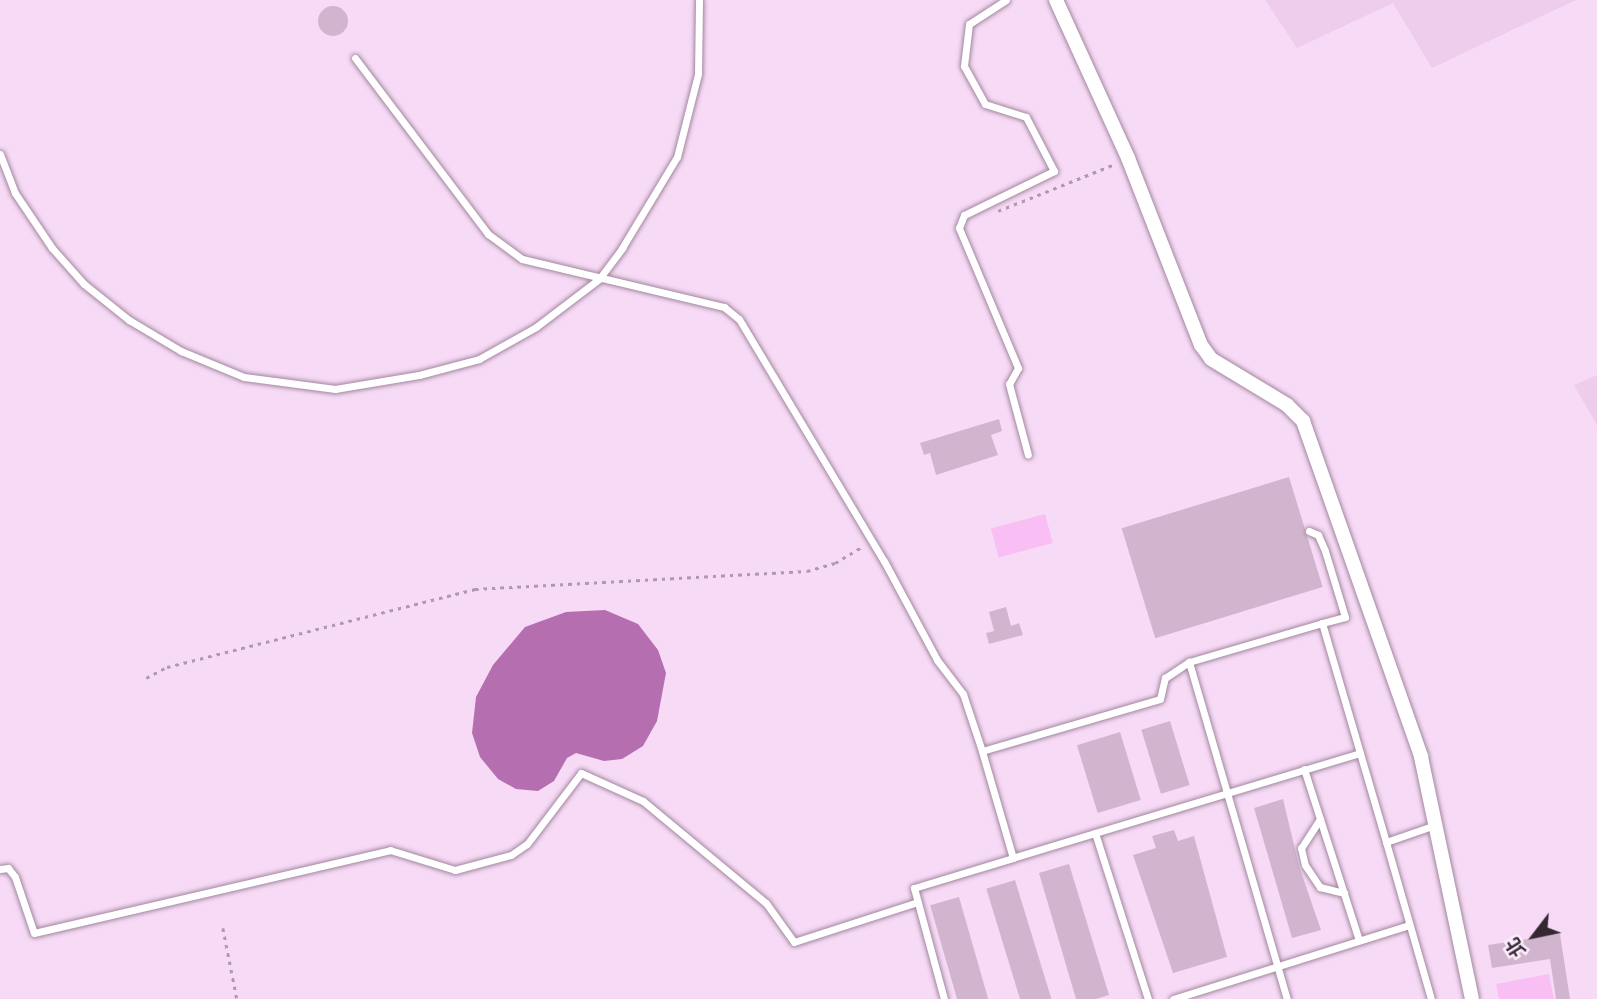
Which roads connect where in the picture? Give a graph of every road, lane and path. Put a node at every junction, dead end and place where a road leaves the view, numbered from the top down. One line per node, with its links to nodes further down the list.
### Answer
1 (699, 0): 8 (lane)
2 (1006, 0): 9 (lane)
3 (1056, 0): 6 (street)
4 (355, 58): 8 (lane)
5 (0, 154): 8 (lane)
6 (1128, 159): 7 (path); 20 (street)
7 (992, 214)
8 (598, 279): 11 (lane)
9 (1028, 455)
10 (1309, 531): 12 (lane)
11 (872, 540): 14 (path); 15 (lane)
12 (1322, 623): 13 (lane); 16 (lane)
13 (1189, 663): 15 (lane); 18 (lane)
14 (146, 678)
15 (982, 751): 23 (lane)
16 (1360, 753): 17 (lane); 22 (lane)
17 (1304, 769): 18 (lane); 19 (lane)
18 (1227, 792): 21 (lane); 30 (lane)
19 (1320, 819): 25 (lane); 25 (lane)
20 (1436, 825): 22 (lane); 37 (street)
21 (1096, 833): 23 (lane); 33 (lane)
22 (1386, 842): 27 (lane)
23 (1013, 858): 26 (lane)
24 (0, 869): 26 (lane)
25 (1344, 892): 29 (lane)
26 (918, 902): 32 (lane)
27 (1409, 925): 29 (lane); 36 (lane)
28 (223, 928): 31 (path)
29 (1359, 940): 30 (lane)
30 (1277, 966): 34 (lane); 35 (lane)
31 (237, 999)
32 (944, 999)
33 (1148, 999)
34 (1173, 999)
35 (1287, 999)
36 (1430, 999)
37 (1472, 999)

